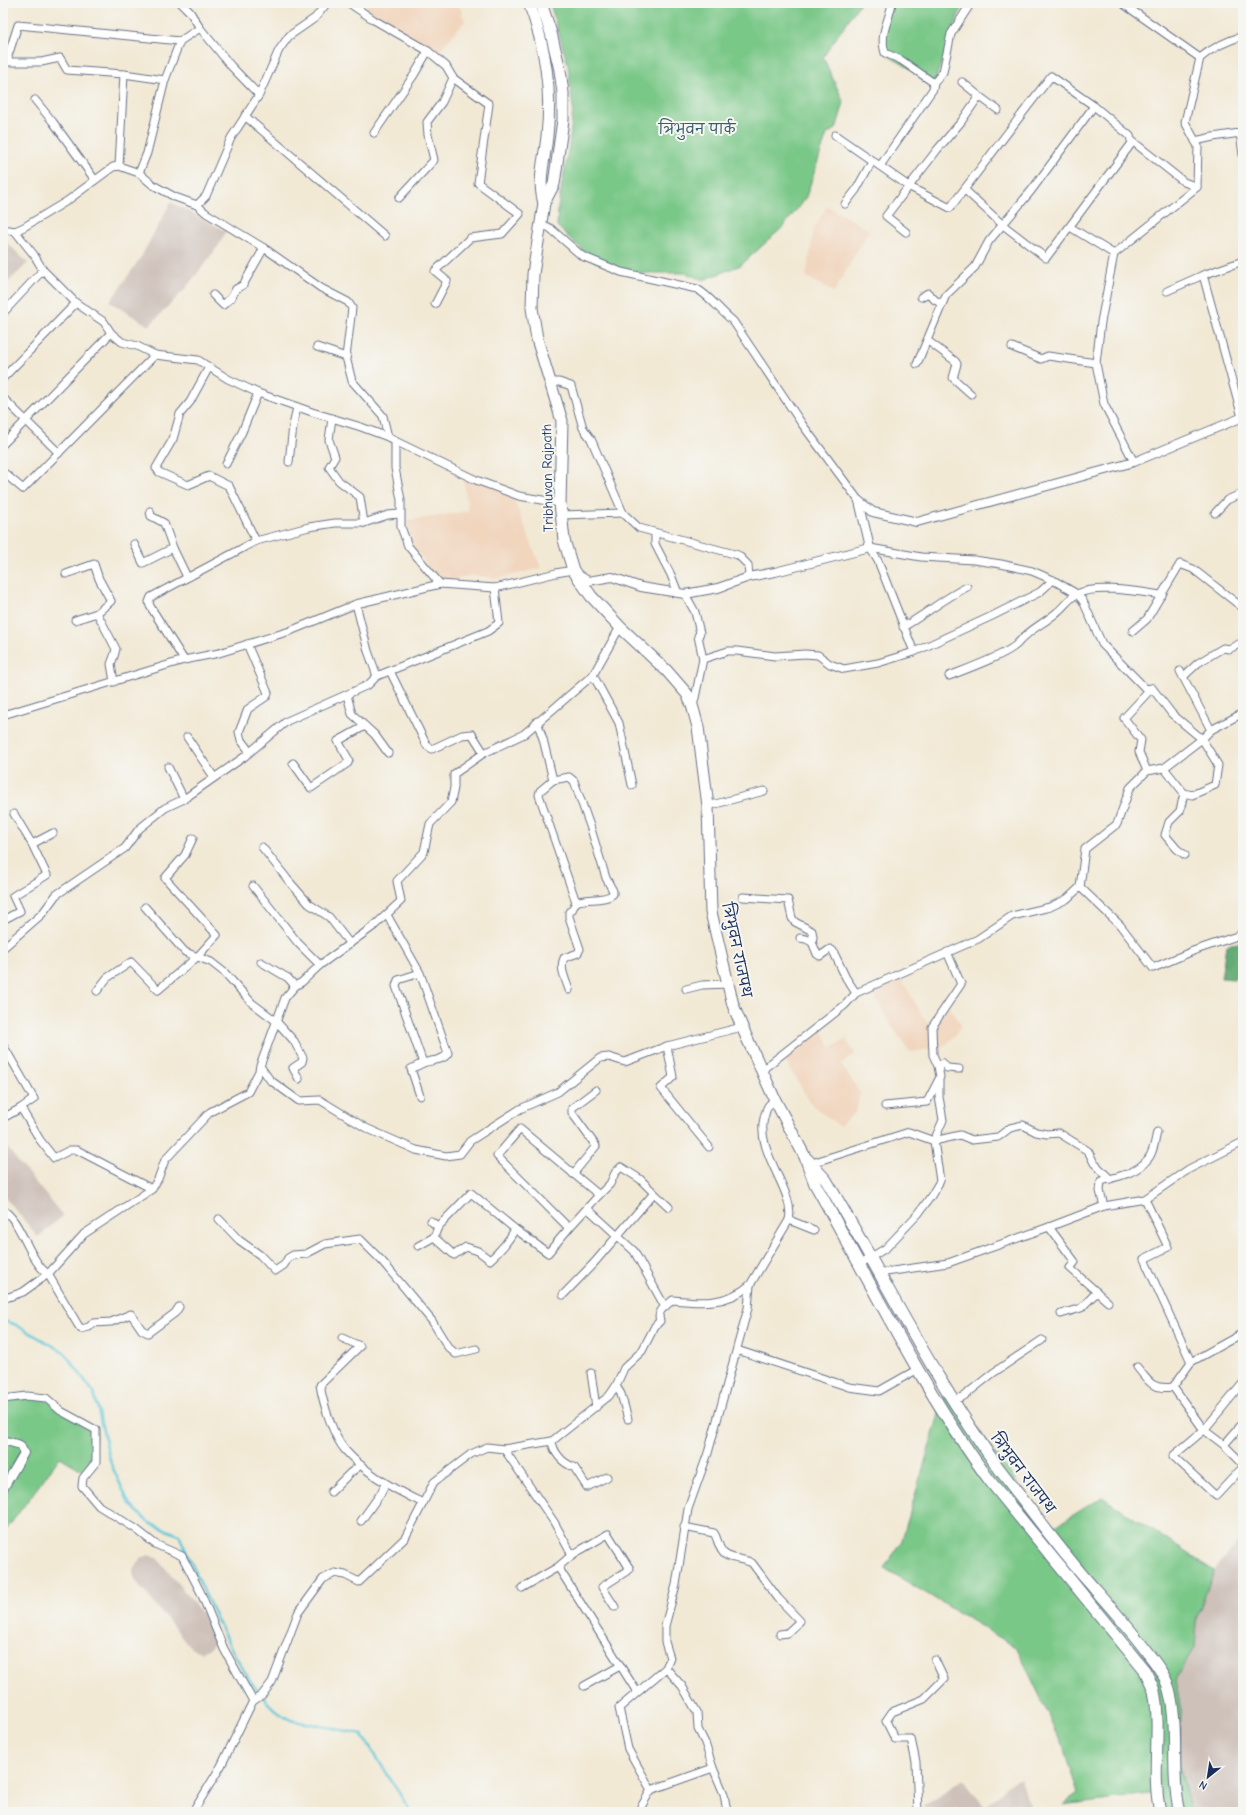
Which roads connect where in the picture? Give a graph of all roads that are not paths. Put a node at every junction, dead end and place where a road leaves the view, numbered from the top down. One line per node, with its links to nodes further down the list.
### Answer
1 (182, 3): 9 (street)
2 (328, 3): 21 (street)
3 (349, 3): 12 (street)
4 (529, 3): 14 (highway, Tribhuvan Rajpath)
5 (541, 3): 13 (highway, Tribhuvan Rajpath)
6 (892, 3): 20 (street)
7 (971, 3): 20 (street)
8 (1122, 3): 15 (street)
9 (200, 28): 11 (street); 21 (street)
10 (1243, 36): 15 (street)
11 (180, 41): 16 (street); 18 (street)
12 (428, 51): 17 (street); 27 (street)
13 (556, 51): 14 (highway); 41 (highway, Tribhuvan Rajpath)
14 (543, 53): 41 (highway, Tribhuvan Rajpath)
15 (1200, 58): 30 (street)
16 (124, 74): 18 (street); 33 (street)
17 (453, 78): 40 (street); 60 (street)
18 (164, 80): 35 (street)
19 (962, 82): 22 (street)
20 (934, 83): 34 (street)
21 (259, 95): 26 (street)
22 (980, 96): 25 (street); 37 (street)
23 (35, 100): 36 (street)
24 (1094, 106): 29 (street); 39 (street); 45 (street)
25 (998, 110)
26 (245, 116): 43 (street); 50 (street)
27 (374, 133)
28 (834, 135): 32 (street)
29 (1131, 140): 38 (street); 46 (street)
30 (1195, 141): 31 (street); 38 (street)
31 (1243, 154)
32 (872, 161): 34 (street); 42 (street)
33 (118, 166): 35 (street); 36 (street)
34 (880, 166): 37 (street)
35 (139, 173): 43 (street)
36 (95, 180): 48 (street)
37 (910, 187): 39 (street); 49 (street)
38 (1197, 187): 52 (street)
39 (965, 190): 45 (street)
40 (398, 198)
41 (544, 203): 44 (highway, Tribhuvan Rajpath)
42 (845, 204)
43 (196, 205): 51 (street)
44 (541, 224): 73 (highway, Tribhuvan Rajpath); 89 (street)
45 (1003, 225): 46 (street); 61 (street)
46 (1070, 227): 52 (street)
47 (3, 229): 48 (street)
48 (15, 231): 54 (street)
49 (906, 232)
50 (385, 236)
51 (264, 248): 57 (street); 68 (street)
52 (1114, 254): 69 (street)
53 (1243, 261): 55 (street)
54 (43, 270): 59 (street); 62 (street)
55 (1203, 275): 56 (street); 78 (street)
56 (1167, 291)
57 (213, 295)
58 (921, 297): 61 (street)
59 (76, 303): 63 (street); 72 (street)
60 (435, 304)
61 (942, 304): 64 (street)
62 (3, 313)
63 (111, 333): 67 (street); 80 (street)
64 (928, 340): 70 (street); 75 (street)
65 (317, 347): 68 (street)
66 (1012, 347): 69 (street)
67 (155, 355): 71 (street); 83 (street)
68 (346, 358): 81 (street)
69 (1096, 363): 85 (street)
70 (917, 364)
71 (209, 367): 74 (street); 98 (street)
72 (3, 378)
73 (550, 382): 90 (highway, Tribhuvan Rajpath); 92 (street)
74 (258, 393): 77 (street); 86 (street)
75 (971, 394)
76 (3, 398): 80 (street)
77 (297, 407): 79 (street); 84 (street)
78 (1242, 417): 85 (street)
79 (332, 418): 81 (street); 96 (street)
80 (25, 420): 82 (street); 83 (street)
81 (392, 439): 90 (street); 94 (street)
82 (3, 444)
83 (59, 453): 87 (street)
84 (289, 462)
85 (1134, 462): 89 (street)
86 (226, 464)
87 (3, 472)
88 (1243, 493): 93 (street)
89 (859, 501): 101 (street)
90 (560, 503): 95 (highway, Tribhuvan Rajpath)
91 (150, 511): 100 (street)
92 (623, 513): 95 (street); 97 (street)
93 (1215, 513)
94 (400, 514): 96 (street); 107 (street)
95 (561, 515): 102 (highway, Tribhuvan Rajpath)
96 (364, 523): 98 (street)
97 (655, 533): 105 (street); 110 (street)
98 (256, 541): 104 (street)
99 (134, 544): 100 (street)
100 (173, 548): 104 (street)
101 (870, 548): 105 (street); 106 (street); 117 (street)
102 (573, 570): 109 (street); 110 (street); 118 (highway, Tribhuvan Rajpath)
103 (66, 574): 115 (street)
104 (187, 577): 124 (street)
105 (749, 577): 110 (street)
106 (1053, 580): 111 (street); 122 (street)
107 (440, 584): 109 (street); 113 (street)
108 (968, 587): 117 (street)
109 (495, 588): 125 (street)
110 (681, 593): 123 (street)
111 (1077, 594): 112 (street); 129 (street); 131 (street)
112 (1162, 595): 114 (street); 119 (street)
113 (356, 604): 121 (street); 128 (street)
114 (1243, 608)
115 (97, 613): 116 (street); 130 (street)
116 (75, 620)
117 (903, 627): 122 (street)
118 (620, 628): 126 (highway, Tribhuvan Rajpath); 127 (street)
119 (1134, 631)
120 (1243, 642): 138 (street)
121 (247, 644): 124 (street); 141 (street)
122 (914, 652): 123 (street)
123 (703, 659): 133 (street)
124 (184, 660): 130 (street)
125 (390, 671): 128 (street); 143 (street)
126 (667, 671): 133 (highway, त्रिभुवन राजपथ)
127 (593, 675): 136 (street); 150 (street)
128 (377, 676): 132 (street)
129 (949, 676)
130 (114, 682): 135 (street)
131 (1152, 688): 140 (street); 147 (street)
132 (347, 695): 137 (street); 141 (street)
133 (692, 705): 154 (highway, त्रिभुवन राजपथ)
134 (1243, 713): 138 (street)
135 (3, 715)
136 (537, 722): 143 (street); 149 (street)
137 (365, 726): 142 (street); 144 (street)
138 (1211, 730): 140 (street)
139 (186, 737): 148 (street)
140 (1202, 739): 146 (street); 152 (street)
141 (250, 752): 148 (street)
142 (388, 753)
143 (484, 753): 166 (street)
144 (293, 763)
145 (168, 767): 153 (street)
146 (1164, 768): 147 (street); 152 (street)
147 (1147, 771): 162 (street)
148 (214, 777): 153 (street)
149 (553, 780): 164 (street); 164 (street)
150 (632, 785)
151 (764, 791): 154 (street)
152 (1184, 793): 160 (street)
153 (184, 799): 172 (street)
154 (708, 806): 178 (highway, त्रिभुवन राजपथ)
155 (14, 814): 158 (street)
156 (53, 833): 158 (street)
157 (193, 838): 174 (street)
158 (32, 844): 167 (street)
159 (262, 847): 171 (street)
160 (1185, 855)
161 (253, 886): 176 (street)
162 (1080, 887): 168 (street); 173 (street)
163 (743, 897): 170 (street)
164 (576, 902): 182 (street)
165 (145, 907): 174 (street)
166 (387, 915): 171 (street); 177 (street)
167 (3, 920)
168 (1243, 934)
169 (800, 938): 170 (street)
170 (812, 942): 183 (street)
171 (350, 944): 176 (street)
172 (3, 948)
173 (948, 952): 183 (street); 190 (street)
174 (196, 957): 181 (street); 184 (street)
175 (261, 962): 179 (street)
176 (320, 965): 179 (street)
177 (420, 973): 188 (street); 188 (street)
178 (728, 984): 180 (street); 185 (highway, त्रिभुवन राजपथ)
179 (295, 986): 184 (street)
180 (686, 989)
181 (97, 990)
182 (569, 990)
183 (856, 993): 192 (street)
184 (276, 1021): 189 (street); 194 (street)
185 (742, 1027): 187 (street); 192 (highway, त्रिभुवन राजपथ)
186 (3, 1045): 199 (street)
187 (667, 1046): 189 (street); 204 (street)
188 (424, 1063): 196 (street)
189 (260, 1066): 208 (street)
190 (938, 1066): 191 (street); 193 (street)
191 (959, 1069)
192 (762, 1070): 197 (highway, त्रिभुवन राजपथ)
193 (940, 1077): 198 (street); 202 (street)
194 (300, 1079)
195 (596, 1090): 206 (street)
196 (420, 1096)
197 (775, 1100): 205 (highway, त्रिभुवन राजपथ); 218 (street)
198 (885, 1106)
199 (22, 1108): 200 (street); 208 (street)
200 (3, 1118)
201 (1157, 1132): 207 (street)
202 (934, 1141): 205 (street); 207 (street); 227 (street)
203 (1243, 1142): 211 (street)
204 (709, 1147)
205 (808, 1160): 227 (highway, त्रिभुवन राजपथ); 228 (highway, त्रिभुवन राजपथ)
206 (573, 1174): 210 (street); 220 (street)
207 (1110, 1179): 212 (street)
208 (152, 1189): 230 (street)
209 (654, 1193): 210 (street); 213 (street); 224 (street)
210 (599, 1195): 214 (street)
211 (1145, 1199): 212 (street); 244 (street)
212 (1104, 1206): 221 (street)
213 (669, 1207)
214 (587, 1208): 220 (street); 224 (street)
215 (3, 1210): 230 (street)
216 (220, 1219): 242 (street)
217 (431, 1220): 219 (street)
218 (789, 1220): 223 (street); 231 (street)
219 (438, 1228): 222 (street); 225 (street)
220 (570, 1228): 222 (street)
221 (1049, 1228): 229 (street); 232 (street)
222 (515, 1229): 225 (street)
223 (814, 1230)
224 (618, 1236): 233 (street); 237 (street)
225 (434, 1237): 226 (street)
226 (418, 1246)
227 (871, 1258): 228 (street); 229 (highway, त्रिभुवन राजपथ)
228 (860, 1264): 246 (highway, त्रिभुवन राजपथ)
229 (879, 1273): 252 (highway, त्रिभुवन राजपथ)
230 (48, 1274): 234 (street); 236 (street)
231 (750, 1285): 237 (street); 243 (street)
232 (1097, 1292): 235 (street); 238 (street)
233 (563, 1295)
234 (3, 1299)
235 (1108, 1302)
236 (179, 1307)
237 (665, 1307): 249 (street)
238 (1061, 1314)
239 (1243, 1333): 244 (street)
240 (342, 1338): 262 (street)
241 (1042, 1340): 252 (street)
242 (476, 1349)
243 (737, 1350): 246 (street); 270 (street)
244 (1191, 1362): 250 (street)
245 (1137, 1367): 250 (street)
246 (918, 1369): 288 (highway, त्रिभुवन राजपथ)
247 (591, 1373): 253 (street)
248 (1243, 1383): 256 (street)
249 (616, 1386): 253 (street); 254 (street)
250 (1173, 1388): 256 (street)
251 (3, 1399): 281 (street)
252 (953, 1401): 289 (highway, त्रिभुवन राजपथ)
253 (596, 1407): 258 (street)
254 (628, 1419)
255 (1243, 1424): 259 (street)
256 (1204, 1430): 259 (street); 263 (street)
257 (3, 1440): 266 (street)
258 (552, 1441): 260 (street); 264 (street)
259 (1224, 1445): 261 (street)
260 (504, 1449): 268 (street); 271 (street)
261 (1243, 1464)
262 (361, 1465): 265 (street); 267 (street)
263 (1243, 1467)
264 (608, 1477)
265 (385, 1484): 268 (street); 269 (street)
266 (3, 1489)
267 (331, 1492)
268 (423, 1503): 281 (street)
269 (361, 1521)
270 (684, 1526): 275 (street); 278 (street)
271 (572, 1555): 272 (street); 274 (street)
272 (558, 1567): 273 (street); 277 (street)
273 (522, 1588)
274 (615, 1607)
275 (780, 1634)
276 (935, 1660): 287 (street)
277 (620, 1666): 279 (street); 280 (street)
278 (666, 1668): 280 (street); 282 (street)
279 (584, 1686)
280 (637, 1692): 283 (street)
281 (258, 1699): 284 (street)
282 (713, 1768): 283 (street); 286 (street)
283 (651, 1790): 285 (street)
284 (193, 1812)
285 (638, 1812)
286 (727, 1812)
287 (918, 1812)
288 (1160, 1812)
289 (1180, 1812)

